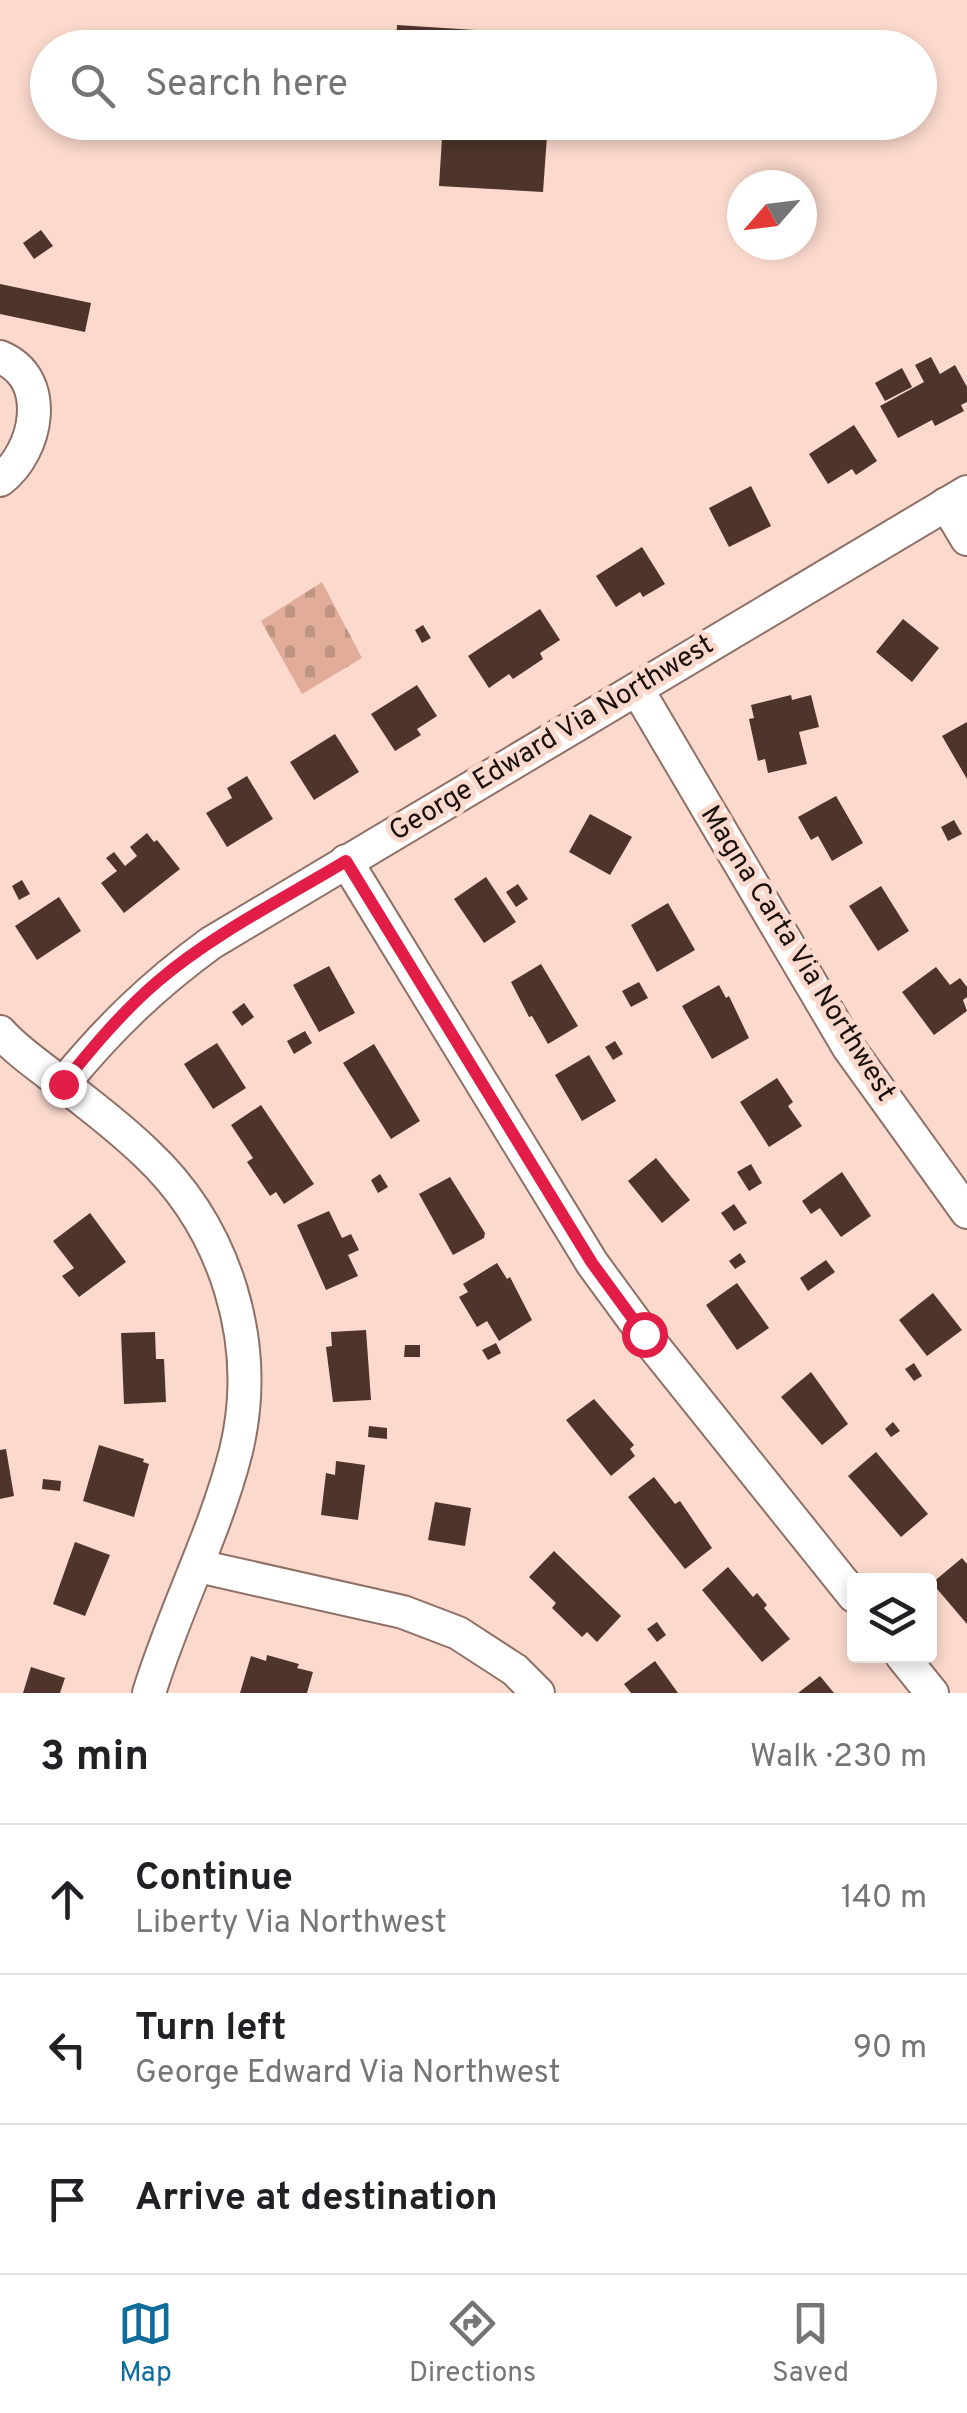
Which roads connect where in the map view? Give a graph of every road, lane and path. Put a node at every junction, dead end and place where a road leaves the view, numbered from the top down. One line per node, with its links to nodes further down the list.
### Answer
1 (0, 357): 2 (street)
2 (0, 480)
3 (957, 498): 4 (street); 5 (street, George Edward Via Northwest)
4 (967, 539)
5 (637, 689): 6 (street, George Edward Via Northwest); 9 (street, Magna Carta Via Northwest)
6 (346, 861): 8 (street, George Edward Via Northwest); 11 (street)
7 (3, 1040): 8 (street)
8 (63, 1084): 10 (street)
9 (967, 1212)
10 (198, 1566): 13 (street); 14 (street)
11 (847, 1587)
12 (908, 1663): 15 (street)
13 (149, 1693)
14 (538, 1693)
15 (932, 1693)

